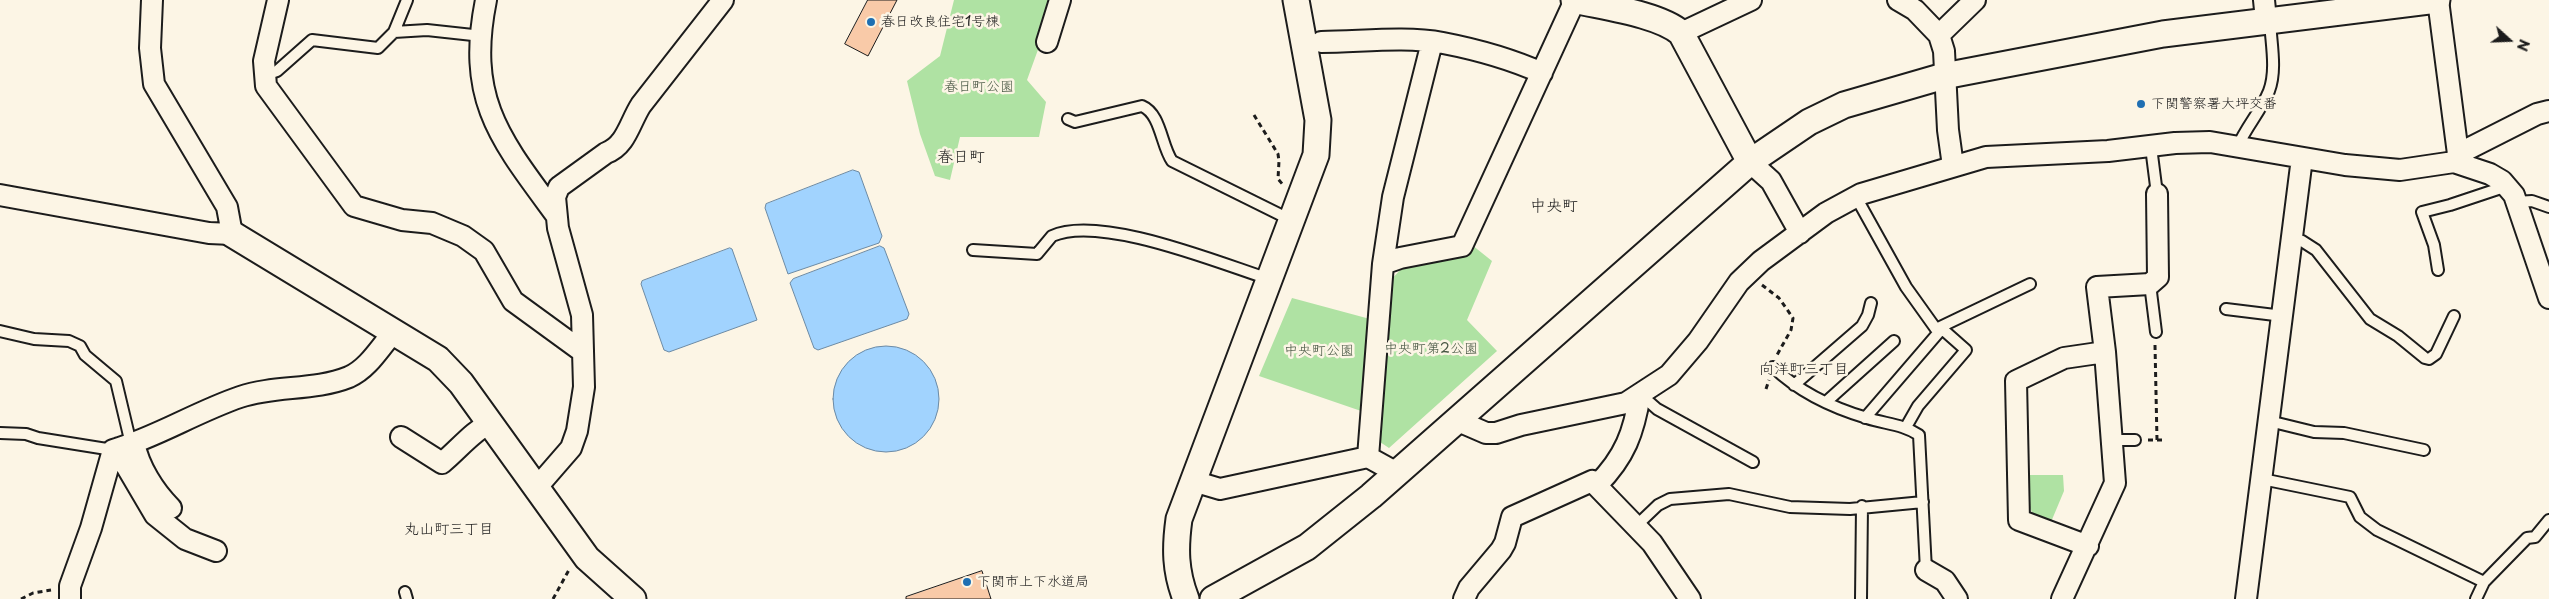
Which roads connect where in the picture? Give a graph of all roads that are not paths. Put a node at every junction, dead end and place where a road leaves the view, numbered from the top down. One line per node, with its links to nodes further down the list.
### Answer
1 (152, 0): 41 (street)
2 (278, 0): 23 (street)
3 (407, 0): 15 (lane)
4 (486, 0): 18 (street)
5 (723, 0): 38 (street)
6 (1060, 0): 19 (street)
7 (1296, 0): 39 (street)
8 (1575, 0): 16 (street); 22 (street)
9 (1751, 0): 16 (street)
10 (1898, 0): 17 (street)
11 (1975, 0): 17 (street)
12 (2438, 0): 13 (street); 30 (street)
13 (2363, 5): 14 (street)
14 (2266, 13): 24 (street); 27 (lane)
15 (394, 32): 18 (lane); 23 (lane)
16 (1681, 33): 31 (street)
17 (1939, 35): 24 (street)
18 (482, 36): 38 (street)
19 (1047, 42)
20 (1321, 42): 21 (street)
21 (1432, 42): 22 (street); 44 (street)
22 (1542, 73): 44 (street)
23 (265, 75): 59 (street)
24 (1944, 76): 31 (street); 32 (street)
25 (2549, 111): 30 (street)
26 (1068, 119): 39 (lane)
27 (2238, 146): 28 (street); 29 (street)
28 (2151, 147): 32 (street); 33 (lane)
29 (2302, 158): 30 (street); 42 (street)
30 (2456, 158): 34 (street)
31 (1750, 162): 40 (street); 66 (street)
32 (1952, 166): 36 (street)
33 (2157, 194): 48 (street)
34 (2511, 194): 37 (lane); 45 (lane); 49 (street)
35 (0, 195): 41 (street)
36 (1856, 197): 40 (street); 54 (lane)
37 (2549, 207)
38 (556, 215): 59 (street)
39 (1292, 220): 46 (street)
40 (1800, 233): 63 (street)
41 (232, 234): 68 (street)
42 (2294, 239): 52 (street); 53 (lane)
43 (973, 250): 46 (lane)
44 (1383, 264): 76 (street)
45 (2438, 270)
46 (1268, 280): 80 (street)
47 (2030, 284): 54 (lane)
48 (2150, 284): 56 (lane); 60 (street)
49 (2549, 298)
50 (1871, 303): 62 (lane)
51 (2226, 309): 52 (lane)
52 (2283, 316): 67 (street)
53 (2454, 316)
54 (1938, 328): 65 (lane); 69 (lane)
55 (0, 331): 74 (lane)
56 (2156, 332)
57 (387, 340): 74 (street)
58 (1894, 341): 64 (lane)
59 (583, 352): 82 (street)
60 (2105, 352): 72 (street); 88 (street)
61 (1773, 367): 62 (lane)
62 (1794, 385): 64 (lane)
63 (1640, 394): 66 (street); 77 (lane); 81 (street)
64 (1826, 402): 65 (lane)
65 (1866, 418): 69 (lane)
66 (1456, 420): 78 (street)
67 (2270, 421): 75 (lane); 79 (street)
68 (491, 422): 71 (street); 82 (street)
69 (1906, 427): 83 (lane)
70 (0, 433): 74 (lane)
71 (401, 437)
72 (2112, 440): 73 (lane); 88 (street)
73 (2135, 440)
74 (124, 446): 85 (street); 89 (street); 92 (street)
75 (2424, 450)
76 (1368, 457): 78 (street); 80 (street)
77 (1753, 462)
78 (1397, 473): 95 (street)
79 (2262, 479): 91 (lane); 101 (street)
80 (1193, 481): 94 (street)
81 (1597, 485): 87 (street); 96 (street)
82 (538, 486): 93 (street)
83 (1922, 502): 84 (lane); 90 (lane)
84 (1862, 506): 87 (lane); 98 (lane)
85 (171, 508)
86 (2549, 520): 91 (lane)
87 (1636, 526): 97 (street)
88 (2088, 546): 100 (street)
89 (216, 551)
90 (1926, 570): 99 (street)
91 (2484, 582): 102 (lane)
92 (70, 599)
93 (633, 599)
94 (1186, 599)
95 (1213, 599)
96 (1464, 599)
97 (1690, 599)
98 (1861, 599)
99 (1957, 599)
100 (2062, 599)
101 (2246, 599)
102 (2476, 599)

